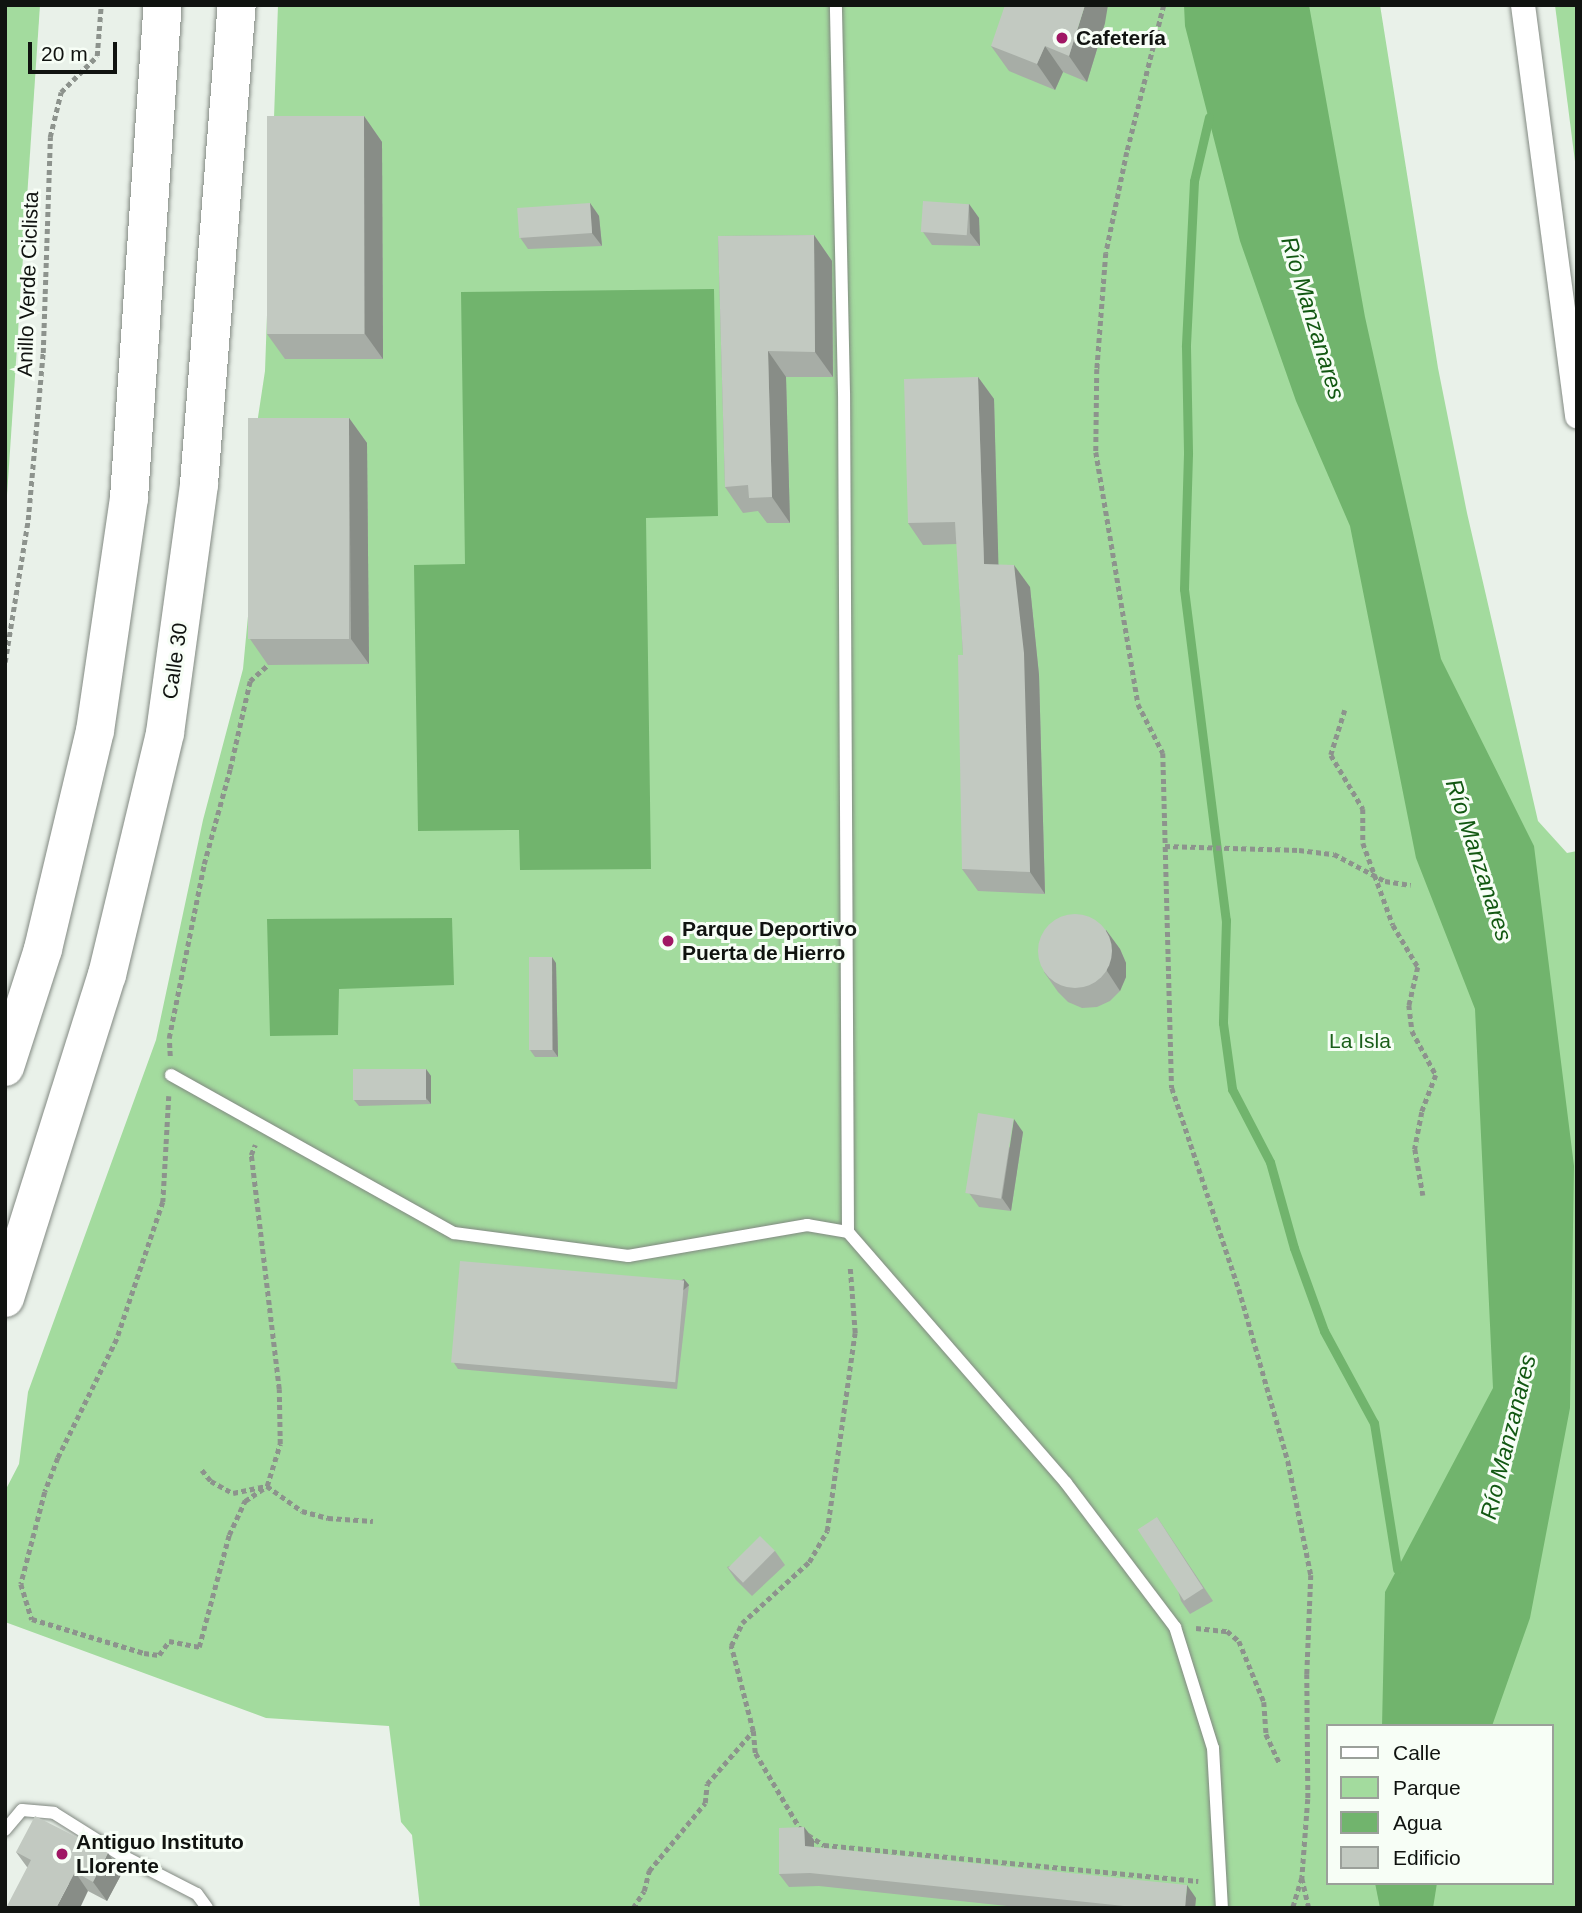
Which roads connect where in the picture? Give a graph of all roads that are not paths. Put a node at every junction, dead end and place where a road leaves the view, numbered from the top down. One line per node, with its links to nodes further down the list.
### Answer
1 (163, 5): 6 (highway)
2 (237, 5): 9 (highway, Calle 30)
3 (836, 5): 8 (lane)
4 (1523, 5): 5 (street)
5 (1577, 416)
6 (5, 1067)
7 (171, 1075): 8 (lane)
8 (848, 1232): 12 (lane)
9 (5, 1298)
10 (5, 1830): 11 (lane)
11 (207, 1908)
12 (1222, 1908)

